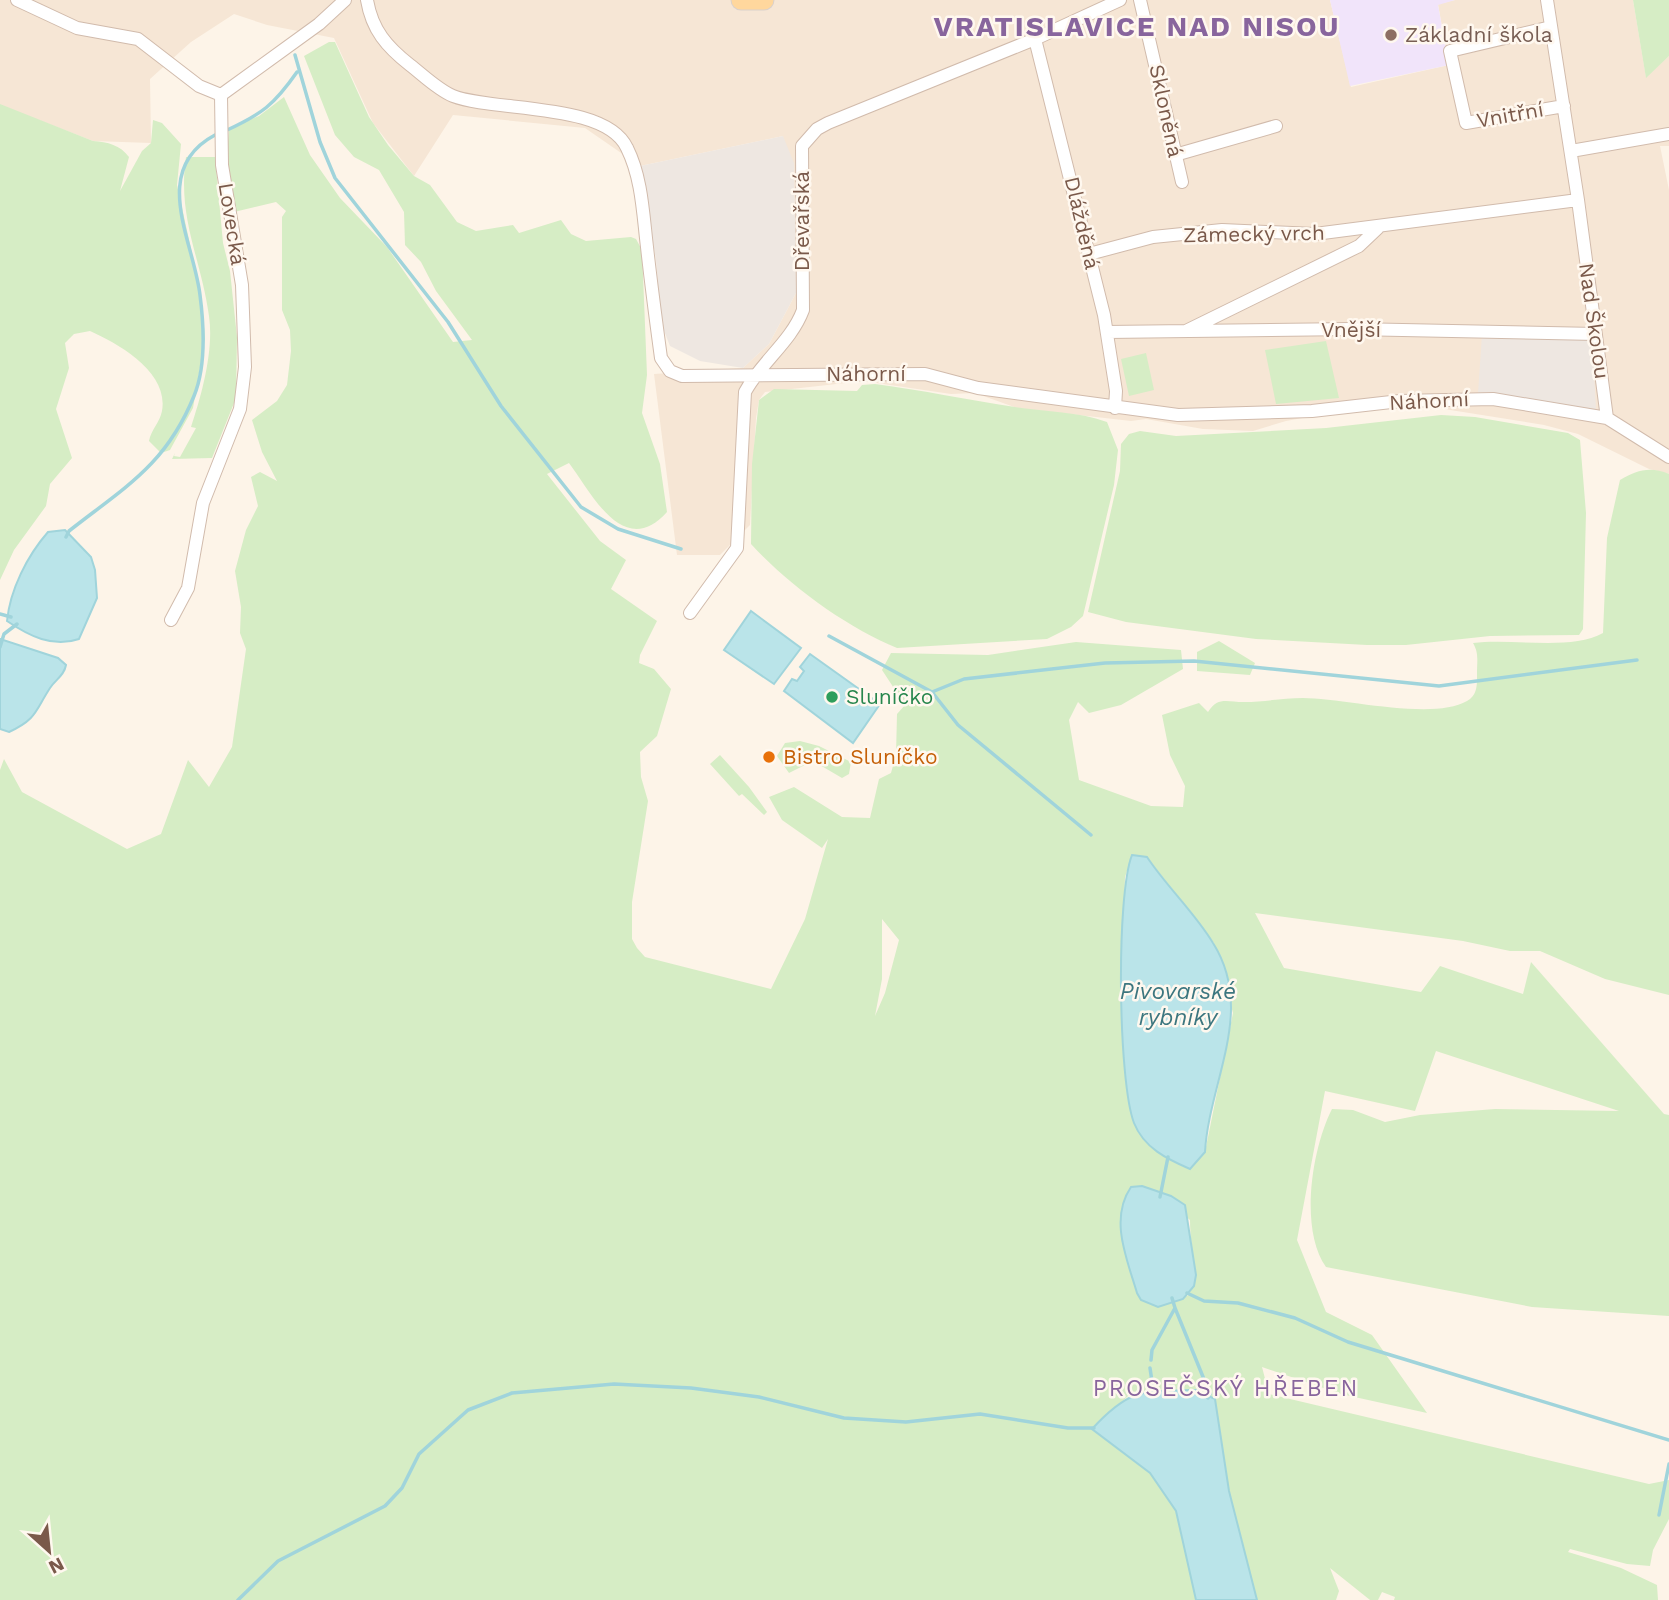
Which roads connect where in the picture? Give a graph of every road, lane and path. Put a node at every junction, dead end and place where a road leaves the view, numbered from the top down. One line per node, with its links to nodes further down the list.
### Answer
1 (17, 0): 11 (street)
2 (345, 0): 11 (street)
3 (367, 0): 24 (street, Náhorní)
4 (741, 0): 5 (main road)
5 (764, 0)
6 (1120, 0): 10 (street, Dřevařská)
7 (1140, 0): 16 (street, Skloněná)
8 (1546, 0): 9 (street, Nad Školou)
9 (1550, 27): 12 (street, Nad Školou); 12 (street, Vnitřní)
10 (1035, 40): 20 (street, Dlážděná); 24 (street, Dřevařská)
11 (221, 95): 29 (street, Lovecká)
12 (1564, 106): 15 (street, Nad Školou)
13 (1276, 126): 16 (street)
14 (1669, 134): 15 (street)
15 (1571, 151): 18 (street, Nad Školou)
16 (1175, 155): 17 (street, Skloněná)
17 (1182, 182)
18 (1578, 200): 19 (street, Zámecký vrch); 23 (street, Nad Školou)
19 (1378, 228): 20 (street, Zámecký vrch); 22 (street, Zámecký vrch)
20 (1089, 254): 21 (street, Dlážděná)
21 (1107, 332): 22 (street, Vnější); 25 (street, Dlážděná)
22 (1183, 332): 23 (street, Vnější)
23 (1596, 334): 26 (street, Nad Školou)
24 (754, 375): 25 (street, Náhorní); 28 (street, Dřevařská)
25 (1115, 408): 26 (street, Náhorní)
26 (1607, 418): 27 (street)
27 (1669, 457)
28 (690, 613)
29 (171, 620)

